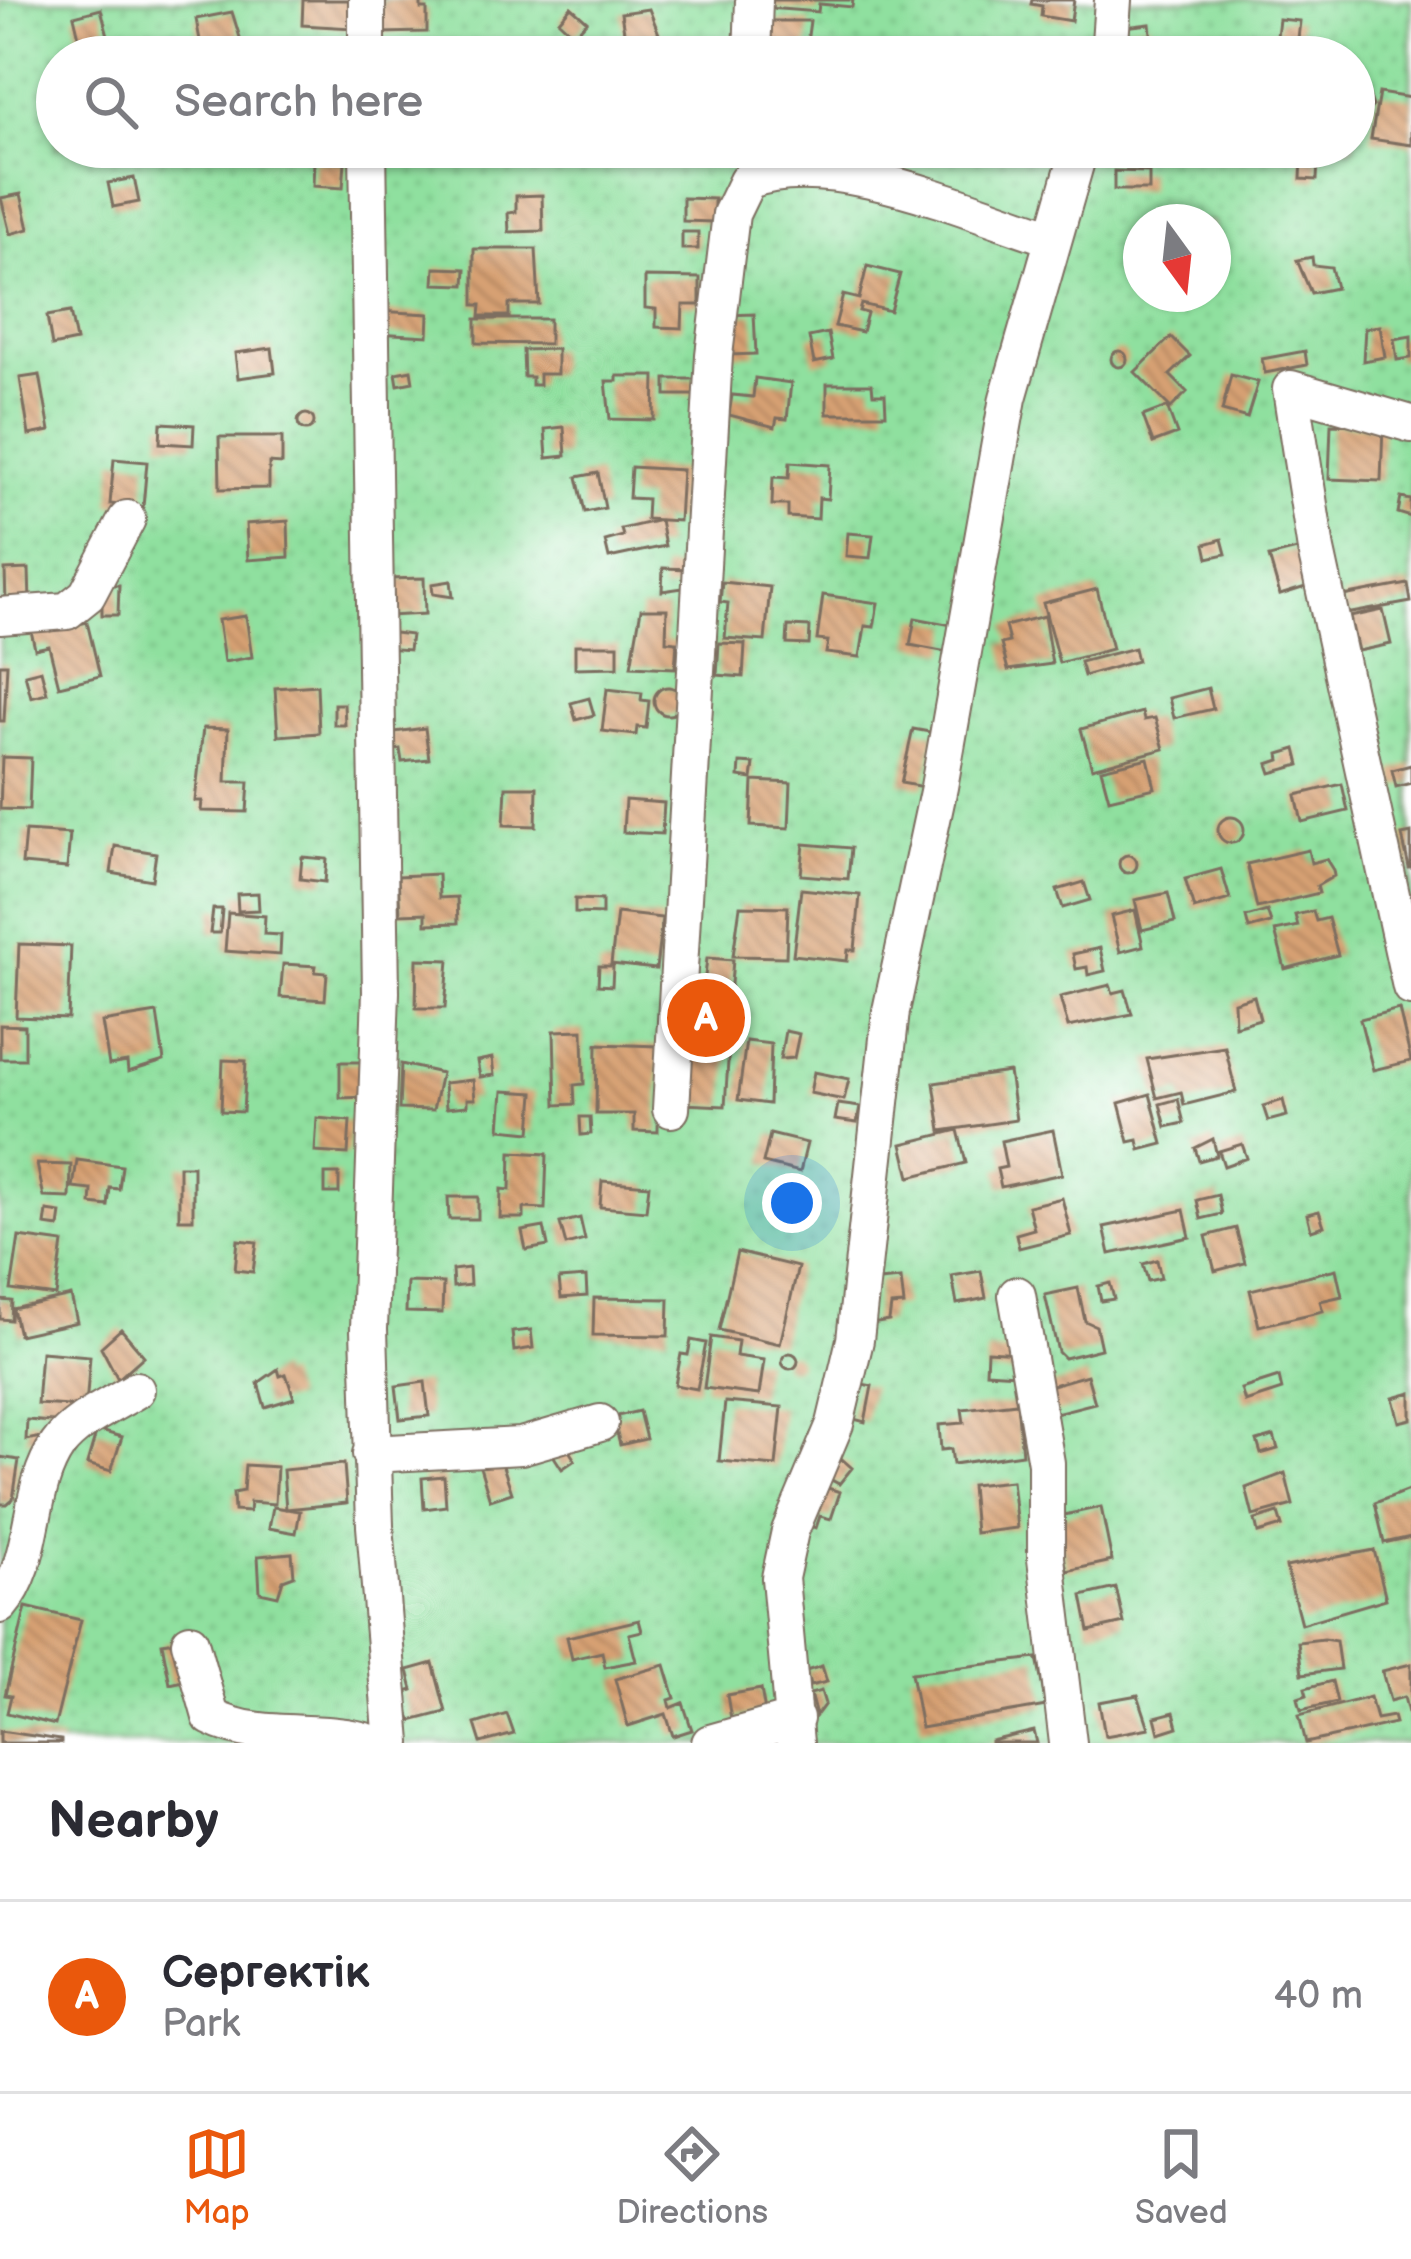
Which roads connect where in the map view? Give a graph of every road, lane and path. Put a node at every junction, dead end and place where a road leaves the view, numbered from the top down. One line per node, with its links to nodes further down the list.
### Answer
1 (367, 0): 4 (street)
2 (754, 0): 5 (street)
3 (1113, 0): 6 (street)
4 (368, 36)
5 (753, 36)
6 (1110, 36)
7 (368, 168): 20 (street)
8 (744, 168): 16 (street)
9 (773, 168): 11 (street)
10 (1074, 168): 11 (street)
11 (1053, 238): 23 (street)
12 (1411, 424): 15 (street)
13 (127, 519): 14 (street)
14 (0, 616)
15 (1411, 987)
16 (670, 1108)
17 (1017, 1295): 27 (street)
18 (136, 1390): 21 (street)
19 (600, 1424): 20 (street)
20 (371, 1454): 25 (street)
21 (0, 1605)
22 (190, 1642): 24 (street)
23 (795, 1731): 26 (street)
24 (372, 1743)
25 (393, 1743)
26 (710, 1743)
27 (1068, 1743)

